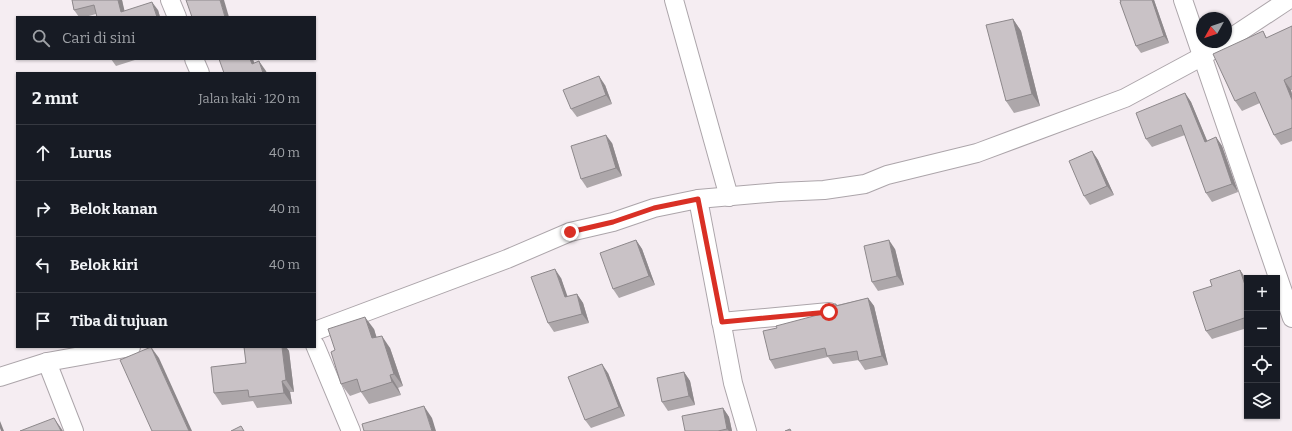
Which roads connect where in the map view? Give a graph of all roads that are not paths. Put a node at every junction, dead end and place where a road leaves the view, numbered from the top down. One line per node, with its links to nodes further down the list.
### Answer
1 (170, 0): 5 (street)
2 (674, 0): 11 (street)
3 (1183, 0): 8 (street)
4 (1288, 0): 6 (street)
5 (177, 16)
6 (1232, 37)
7 (1216, 48): 8 (street)
8 (1203, 56): 11 (street); 14 (street)
9 (194, 60): 10 (street)
10 (200, 72)
11 (729, 197): 12 (street)
12 (698, 199): 15 (street); 16 (street)
13 (829, 312): 15 (street)
14 (1292, 318)
15 (722, 322): 23 (street)
16 (316, 331)
17 (316, 347): 22 (street)
18 (125, 348): 19 (street)
19 (47, 362): 20 (street); 21 (street)
20 (0, 378)
21 (74, 431)
22 (351, 431)
23 (747, 431)

